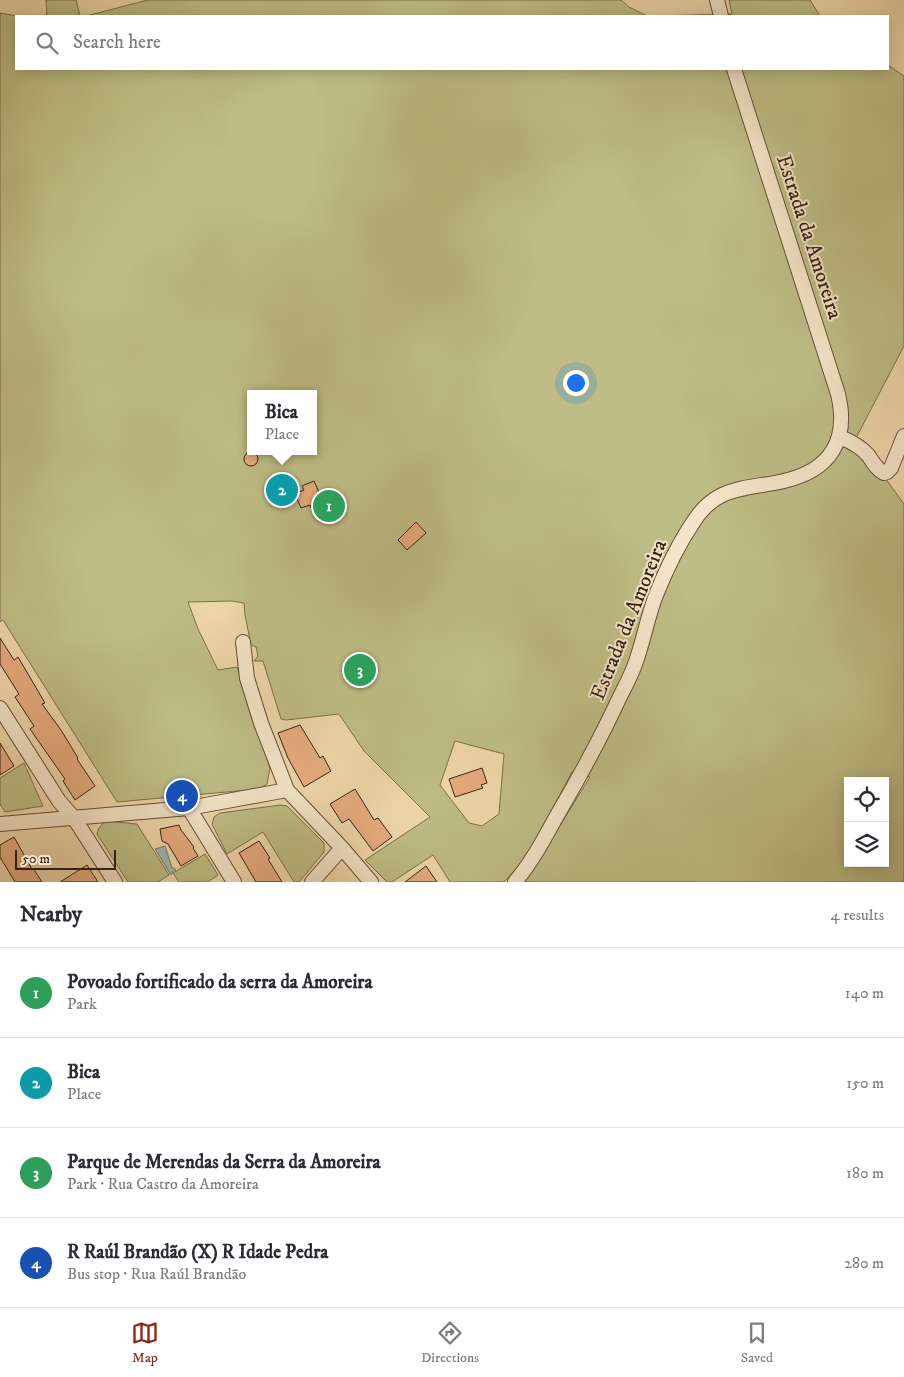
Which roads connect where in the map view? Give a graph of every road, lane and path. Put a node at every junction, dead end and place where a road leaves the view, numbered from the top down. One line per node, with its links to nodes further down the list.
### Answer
1 (717, 0): 2 (street)
2 (721, 15)
3 (734, 70): 5 (street, Estrada da Amoreira)
4 (904, 436): 5 (street)
5 (840, 437): 17 (street, Estrada da Amoreira)
6 (243, 642): 8 (street)
7 (0, 708): 10 (street)
8 (287, 790): 9 (street); 12 (street)
9 (189, 808): 10 (street); 14 (street)
10 (74, 818): 11 (street); 13 (street)
11 (0, 824)
12 (342, 848): 15 (street); 16 (street)
13 (115, 882)
14 (234, 882)
15 (312, 882)
16 (371, 882)
17 (515, 882)

